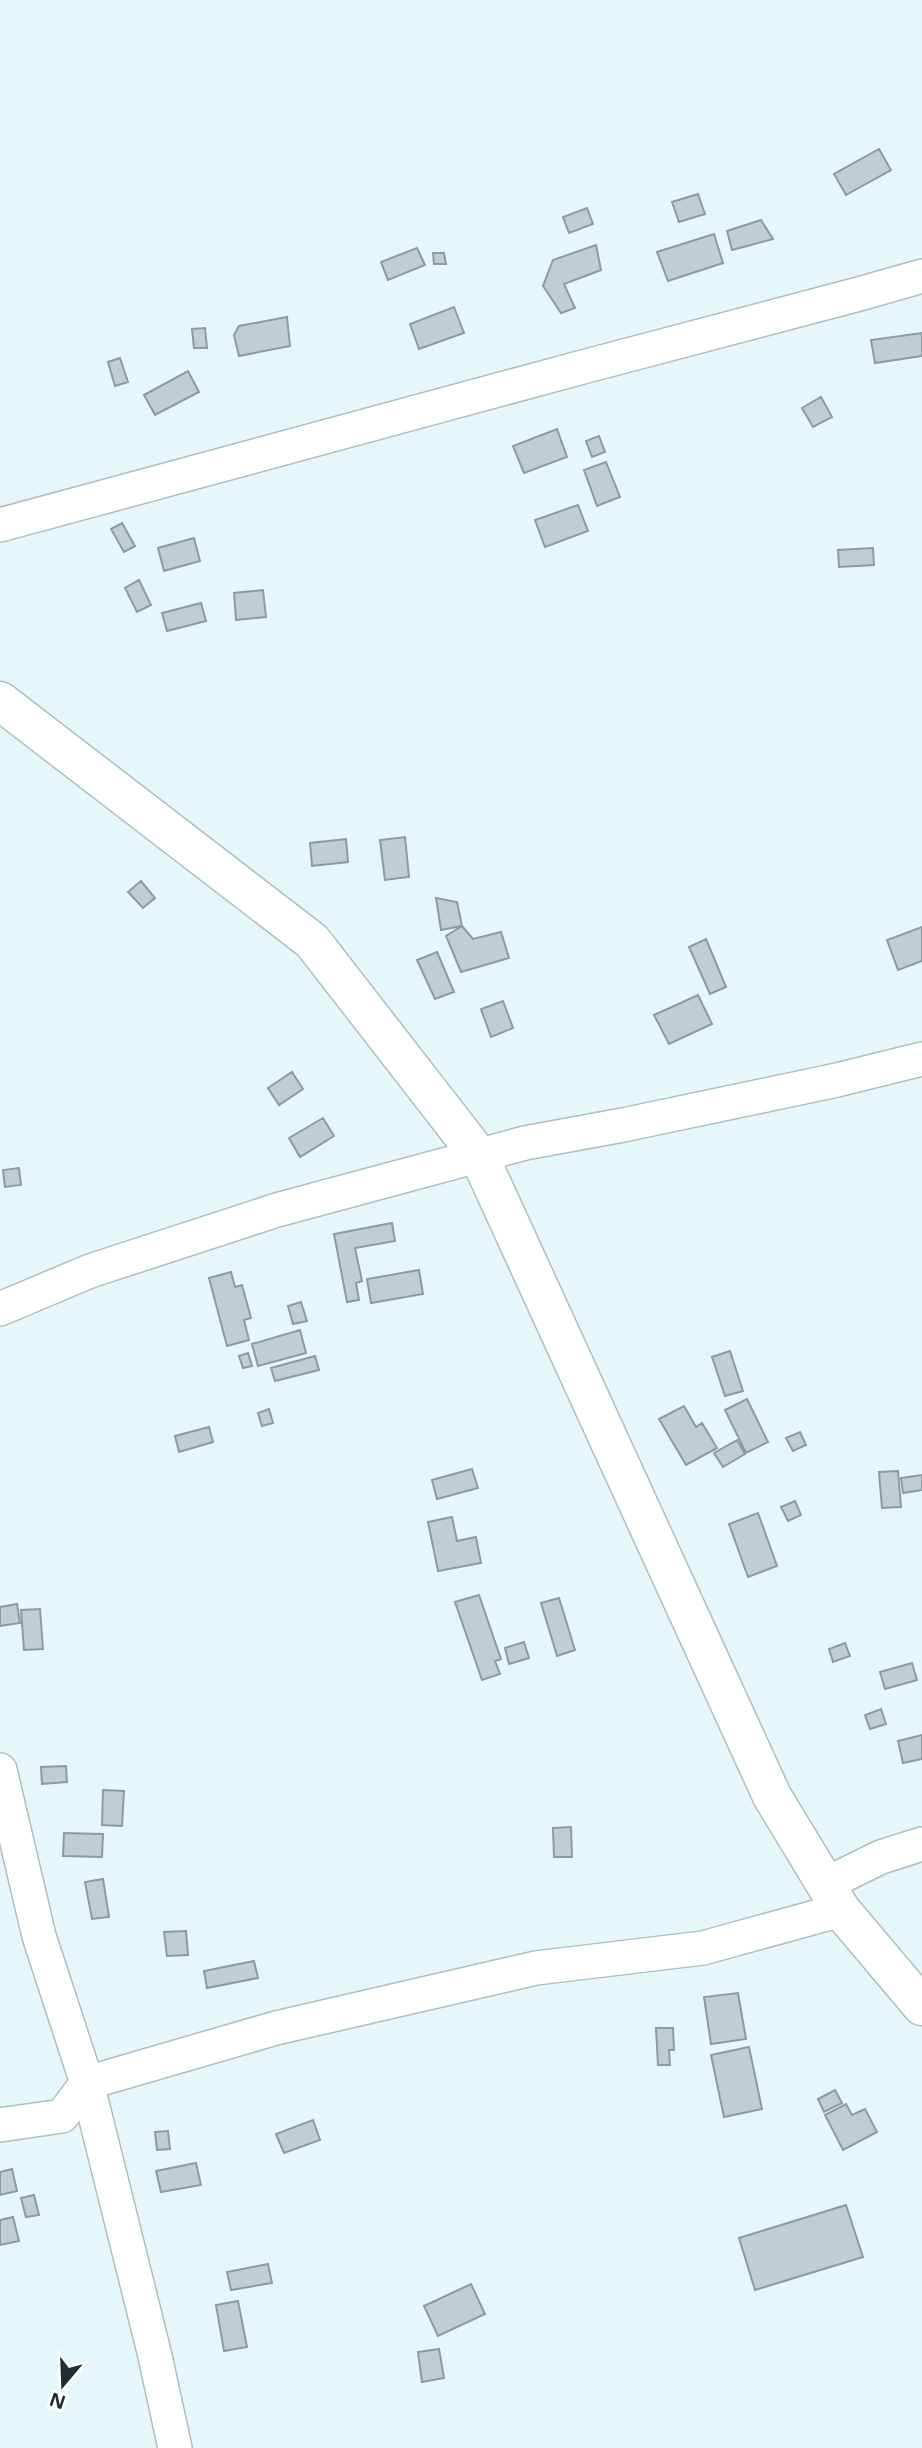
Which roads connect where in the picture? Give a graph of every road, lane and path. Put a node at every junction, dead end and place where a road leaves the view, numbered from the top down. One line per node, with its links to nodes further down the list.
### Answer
1 (922, 276): 2 (street)
2 (0, 525)
3 (0, 701): 5 (street)
4 (922, 1059): 5 (street)
5 (479, 1156): 6 (street); 9 (street)
6 (0, 1309)
7 (0, 1770): 11 (street)
8 (922, 1844): 9 (street)
9 (834, 1897): 10 (street); 11 (street)
10 (922, 2006)
11 (87, 2082): 12 (street); 13 (street)
12 (0, 2125)
13 (175, 2448)

